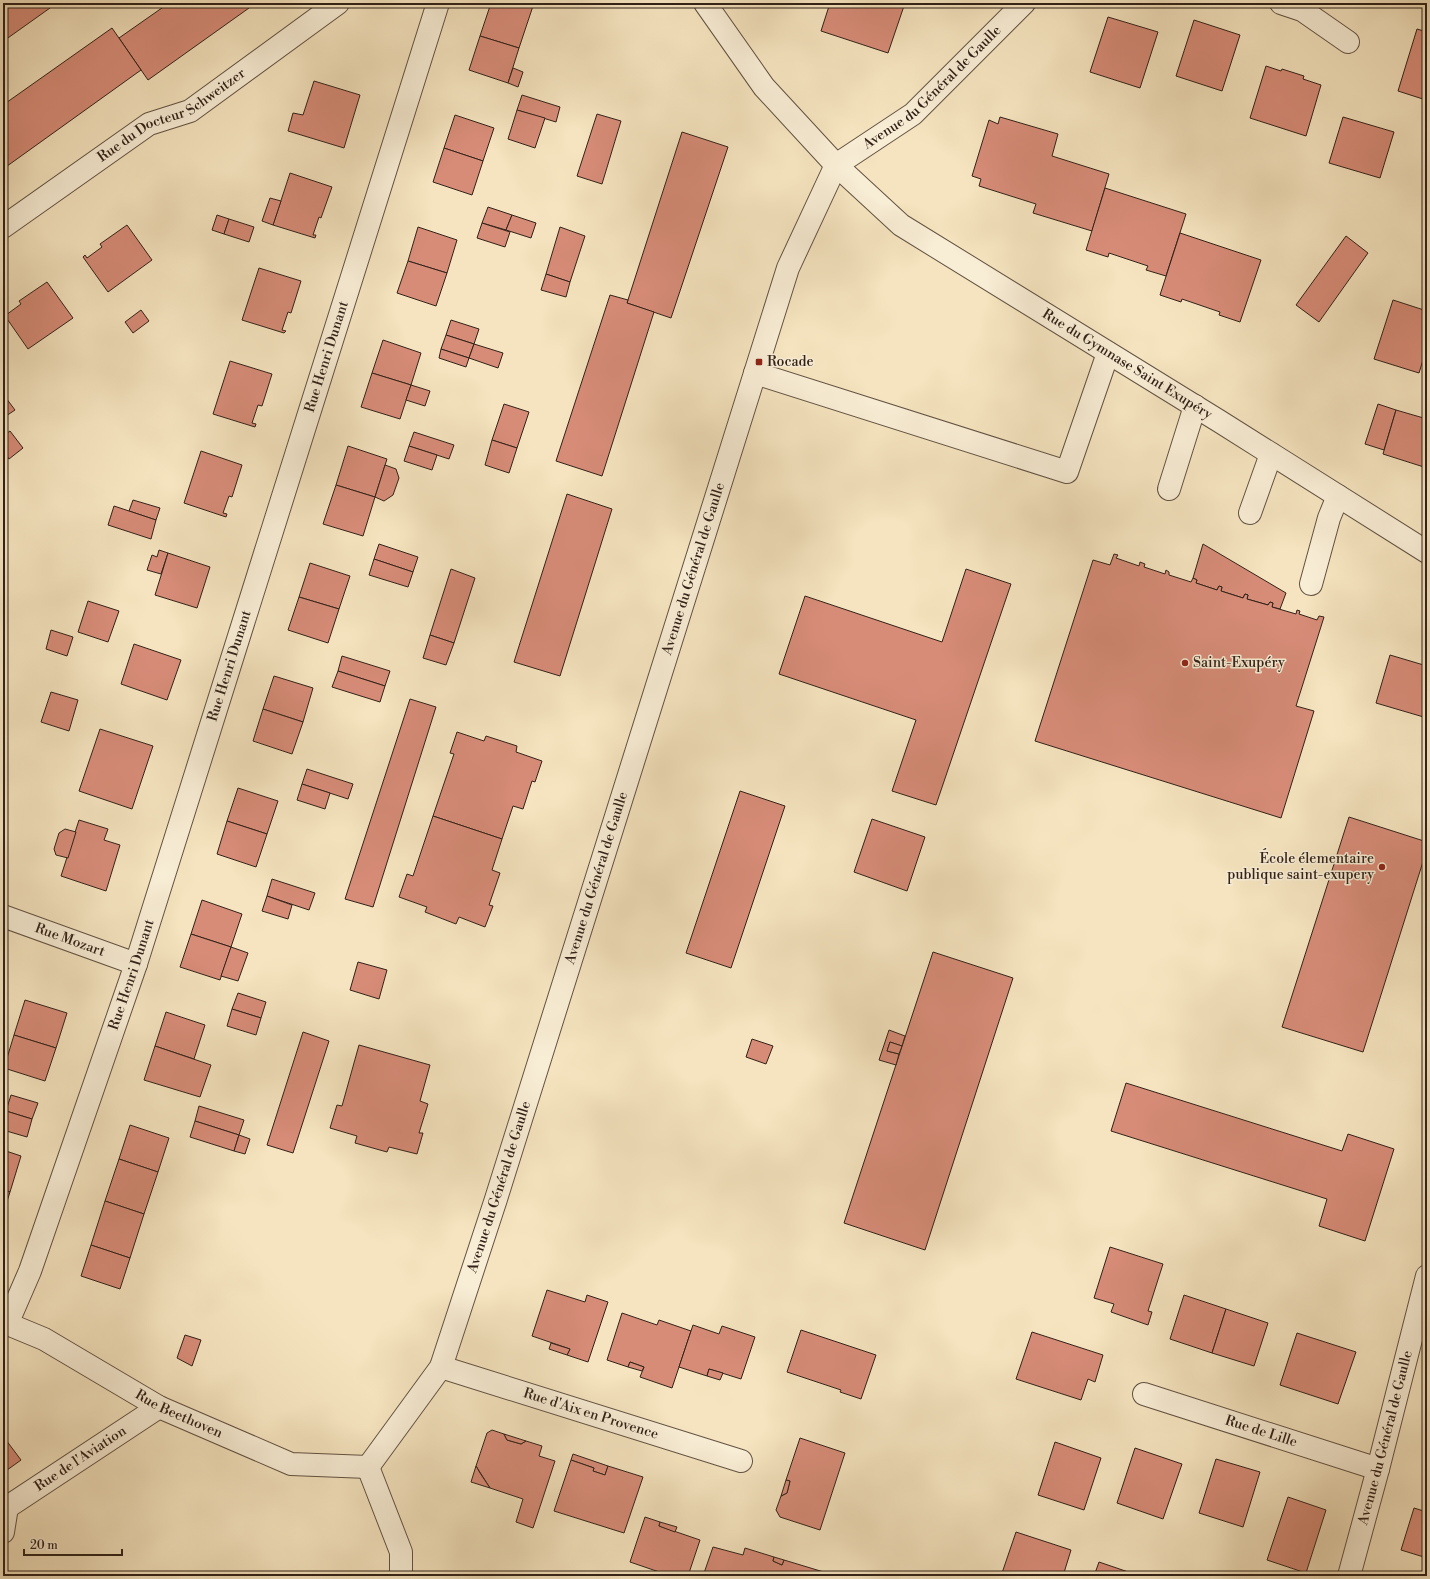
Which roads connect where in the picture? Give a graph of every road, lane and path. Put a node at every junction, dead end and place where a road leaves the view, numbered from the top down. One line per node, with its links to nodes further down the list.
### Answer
1 (338, 3): 8 (street, Rue du Docteur Schweitzer)
2 (438, 3): 19 (street, Rue Henri Dunant)
3 (705, 3): 7 (street)
4 (1024, 3): 7 (street, Avenue du Général de Gaulle)
5 (1281, 3): 6 (street)
6 (1348, 42)
7 (836, 165): 9 (street, Rue du Gymnase Saint Exupéry); 10 (street, Avenue du Général de Gaulle)
8 (3, 227)
9 (1108, 352): 10 (street); 11 (street, Rue du Gymnase Saint Exupéry)
10 (755, 373): 22 (street, Avenue du Général de Gaulle)
11 (1195, 406): 12 (street, Rue du Gymnase Saint Exupéry); 13 (street)
12 (1271, 454): 14 (street, Rue du Gymnase Saint Exupéry); 15 (street)
13 (1169, 488)
14 (1338, 496): 16 (street, Rue du Gymnase Saint Exupéry); 17 (street)
15 (1250, 513)
16 (1427, 552)
17 (1311, 584)
18 (3, 916): 19 (street, Rue Mozart)
19 (136, 964): 21 (street, Rue Henri Dunant)
20 (1426, 1284): 27 (street, Avenue du Général de Gaulle)
21 (5, 1323): 24 (street, Rue Beethoven)
22 (441, 1367): 25 (street, Rue d'Aix en Provence); 26 (street, Avenue du Général de Gaulle)
23 (1144, 1394): 27 (street, Rue de Lille)
24 (159, 1407): 26 (street, Rue Beethoven); 28 (street, Rue de l'Aviation)
25 (741, 1461)
26 (368, 1467): 30 (street)
27 (1378, 1469): 31 (street, Avenue du Général de Gaulle)
28 (5, 1509): 29 (street)
29 (3, 1532)
30 (401, 1576)
31 (1349, 1576)

